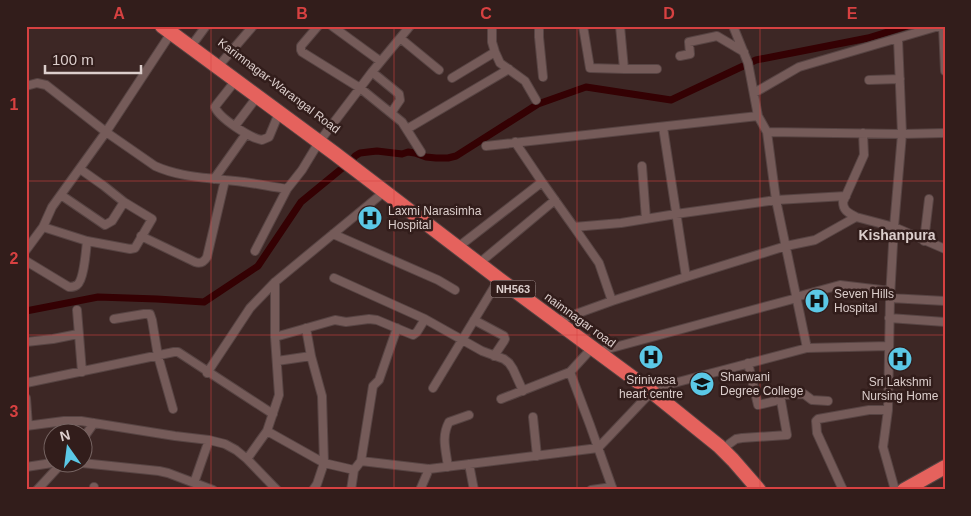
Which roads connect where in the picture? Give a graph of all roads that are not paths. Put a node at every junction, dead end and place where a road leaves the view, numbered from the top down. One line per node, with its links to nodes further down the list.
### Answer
1 (206, 26): 15 (street)
2 (253, 26): 20 (street)
3 (318, 26): 33 (street)
4 (332, 26): 19 (street)
5 (410, 26): 13 (street)
6 (492, 26): 16 (street)
7 (540, 26): 27 (street)
8 (583, 26): 21 (street)
9 (620, 26): 21 (street)
10 (733, 26): 17 (street)
11 (941, 26): 14 (street); 25 (street)
12 (171, 28): 15 (highway, Karimnagar-Warangal Road / NH563); 30 (highway, Karimnagar-Warangal Road / NH563); 43 (street)
13 (400, 38): 19 (street); 23 (street)
14 (898, 39): 29 (street); 34 (street)
15 (195, 41): 20 (highway, Karimnagar-Warangal Road / NH563)
16 (495, 52): 24 (street); 28 (street)
17 (744, 52): 18 (street); 34 (street)
18 (680, 56)
19 (380, 61): 26 (street)
20 (222, 62): 49 (highway, Karimnagar-Warangal Road / NH563)
21 (624, 69): 22 (street)
22 (657, 69)
23 (439, 70)
24 (509, 70): 36 (street); 42 (street)
25 (945, 71)
26 (372, 72): 33 (street); 38 (street)
27 (543, 77)
28 (452, 78)
29 (900, 79): 31 (street); 48 (street)
30 (236, 80): 35 (highway, Karimnagar-Warangal Road / NH563); 40 (street)
31 (869, 80)
32 (26, 86): 43 (street)
33 (360, 88): 38 (street); 49 (street)
34 (754, 93): 39 (street)
35 (257, 97): 37 (highway, Karimnagar-Warangal Road / NH563); 40 (street)
36 (536, 100)
37 (279, 113): 46 (street); 49 (highway, Karimnagar-Warangal Road / NH563)
38 (391, 113): 42 (street)
39 (758, 116): 41 (street); 44 (street)
40 (235, 126): 46 (street)
41 (663, 127): 50 (street); 66 (street)
42 (407, 129): 52 (street)
43 (106, 132): 54 (street); 55 (street)
44 (767, 132): 47 (street); 63 (street)
45 (945, 133): 48 (street)
46 (246, 134): 55 (street)
47 (863, 134): 48 (street); 61 (street)
48 (902, 134): 71 (street)
49 (320, 140): 58 (highway, Karimnagar-Warangal Road / NH563); 59 (street)
50 (515, 142): 51 (street); 57 (street)
51 (486, 146)
52 (421, 152)
53 (642, 166): 68 (street)
54 (80, 169): 60 (street); 65 (street)
55 (214, 179): 56 (street)
56 (226, 180): 59 (street); 73 (street)
57 (542, 182): 62 (street); 76 (street)
58 (379, 186): 72 (street); 76 (highway, NH563); 85 (highway, naimnagar road / NH563)
59 (287, 189): 80 (street)
60 (61, 195): 65 (street); 69 (street)
61 (846, 196): 63 (street); 67 (street)
62 (555, 200): 70 (street); 82 (street)
63 (776, 200): 66 (street); 77 (street)
64 (929, 200): 75 (street)
65 (124, 202): 73 (street)
66 (676, 214): 68 (street); 83 (street)
67 (856, 217): 71 (street); 77 (street)
68 (646, 219): 70 (street)
69 (43, 227): 74 (street); 79 (street)
70 (574, 227): 90 (street)
71 (894, 227): 75 (street); 88 (street)
72 (333, 234): 86 (street); 87 (street)
73 (141, 236): 74 (street)
74 (87, 240): 81 (street)
75 (924, 240): 78 (street)
76 (462, 244): 82 (highway, NH563)
77 (786, 246): 83 (street); 89 (street)
78 (945, 249)
79 (26, 250)
80 (255, 251)
81 (26, 260)
82 (483, 260): 96 (highway, NH563)
83 (686, 277): 90 (street)
84 (334, 278): 95 (street)
85 (499, 279): 97 (street); 107 (highway, naimnagar road / NH563)
86 (275, 282): 102 (street); 114 (street)
87 (455, 290)
88 (890, 294): 89 (street); 91 (street); 94 (street)
89 (796, 298): 106 (street); 107 (street)
90 (612, 301): 96 (street)
91 (945, 301)
92 (77, 310): 101 (street)
93 (114, 318): 108 (street)
94 (889, 318): 98 (street); 105 (street)
95 (425, 319): 100 (street); 103 (street)
96 (562, 319): 107 (highway, NH563)
97 (474, 320): 103 (street); 110 (street)
98 (945, 322)
99 (306, 328): 100 (street); 102 (street); 109 (street)
100 (397, 328): 138 (street)
101 (78, 334): 104 (street); 113 (street)
102 (275, 337): 111 (street)
103 (462, 341): 110 (street); 117 (street)
104 (26, 342)
105 (889, 346): 106 (street); 125 (street)
106 (807, 348): 112 (street)
107 (598, 349): 115 (street); 118 (highway, naimnagar road / NH563)
108 (158, 356): 113 (street); 114 (street); 124 (street)
109 (311, 356): 111 (street); 139 (street)
110 (494, 356): 119 (street)
111 (277, 360): 126 (street)
112 (748, 363): 118 (street); 120 (street)
113 (82, 372): 116 (street)
114 (207, 372): 126 (street)
115 (570, 372): 119 (street); 135 (street)
116 (26, 383)
117 (433, 388)
118 (654, 390): 134 (highway, NH563); 135 (street); 160 (highway, naimnagar road / NH563)
119 (523, 391): 122 (street)
120 (780, 396): 123 (street); 134 (street)
121 (26, 398): 130 (street)
122 (501, 400)
123 (828, 401)
124 (173, 409)
125 (888, 410): 162 (street); 163 (street)
126 (273, 414): 132 (street)
127 (469, 415): 143 (street)
128 (533, 417): 136 (street)
129 (94, 423): 130 (street); 131 (street); 133 (street)
130 (27, 426)
131 (92, 426)
132 (267, 431): 137 (street); 139 (street)
133 (208, 440): 137 (street); 150 (street)
134 (729, 444): 161 (highway, NH563)
135 (598, 448): 136 (street); 151 (street)
136 (536, 456): 141 (street)
137 (248, 460): 154 (street)
138 (361, 461): 146 (street); 147 (street)
139 (324, 463): 147 (street); 155 (street)
140 (92, 464): 150 (street)
141 (469, 464): 143 (street); 158 (street)
142 (42, 465): 145 (street)
143 (448, 467): 146 (street)
144 (945, 467): 164 (highway)
145 (26, 468)
146 (429, 469): 157 (street)
147 (354, 470): 156 (street)
148 (52, 474): 152 (street)
149 (945, 476): 165 (highway)
150 (194, 483): 153 (street)
151 (612, 488): 159 (street)
152 (37, 490)
153 (213, 490)
154 (277, 490)
155 (313, 490)
156 (351, 490)
157 (420, 490)
158 (474, 490)
159 (591, 490)
160 (759, 490)
161 (770, 490)
162 (843, 490)
163 (895, 490)
164 (904, 490)
165 (920, 490)

